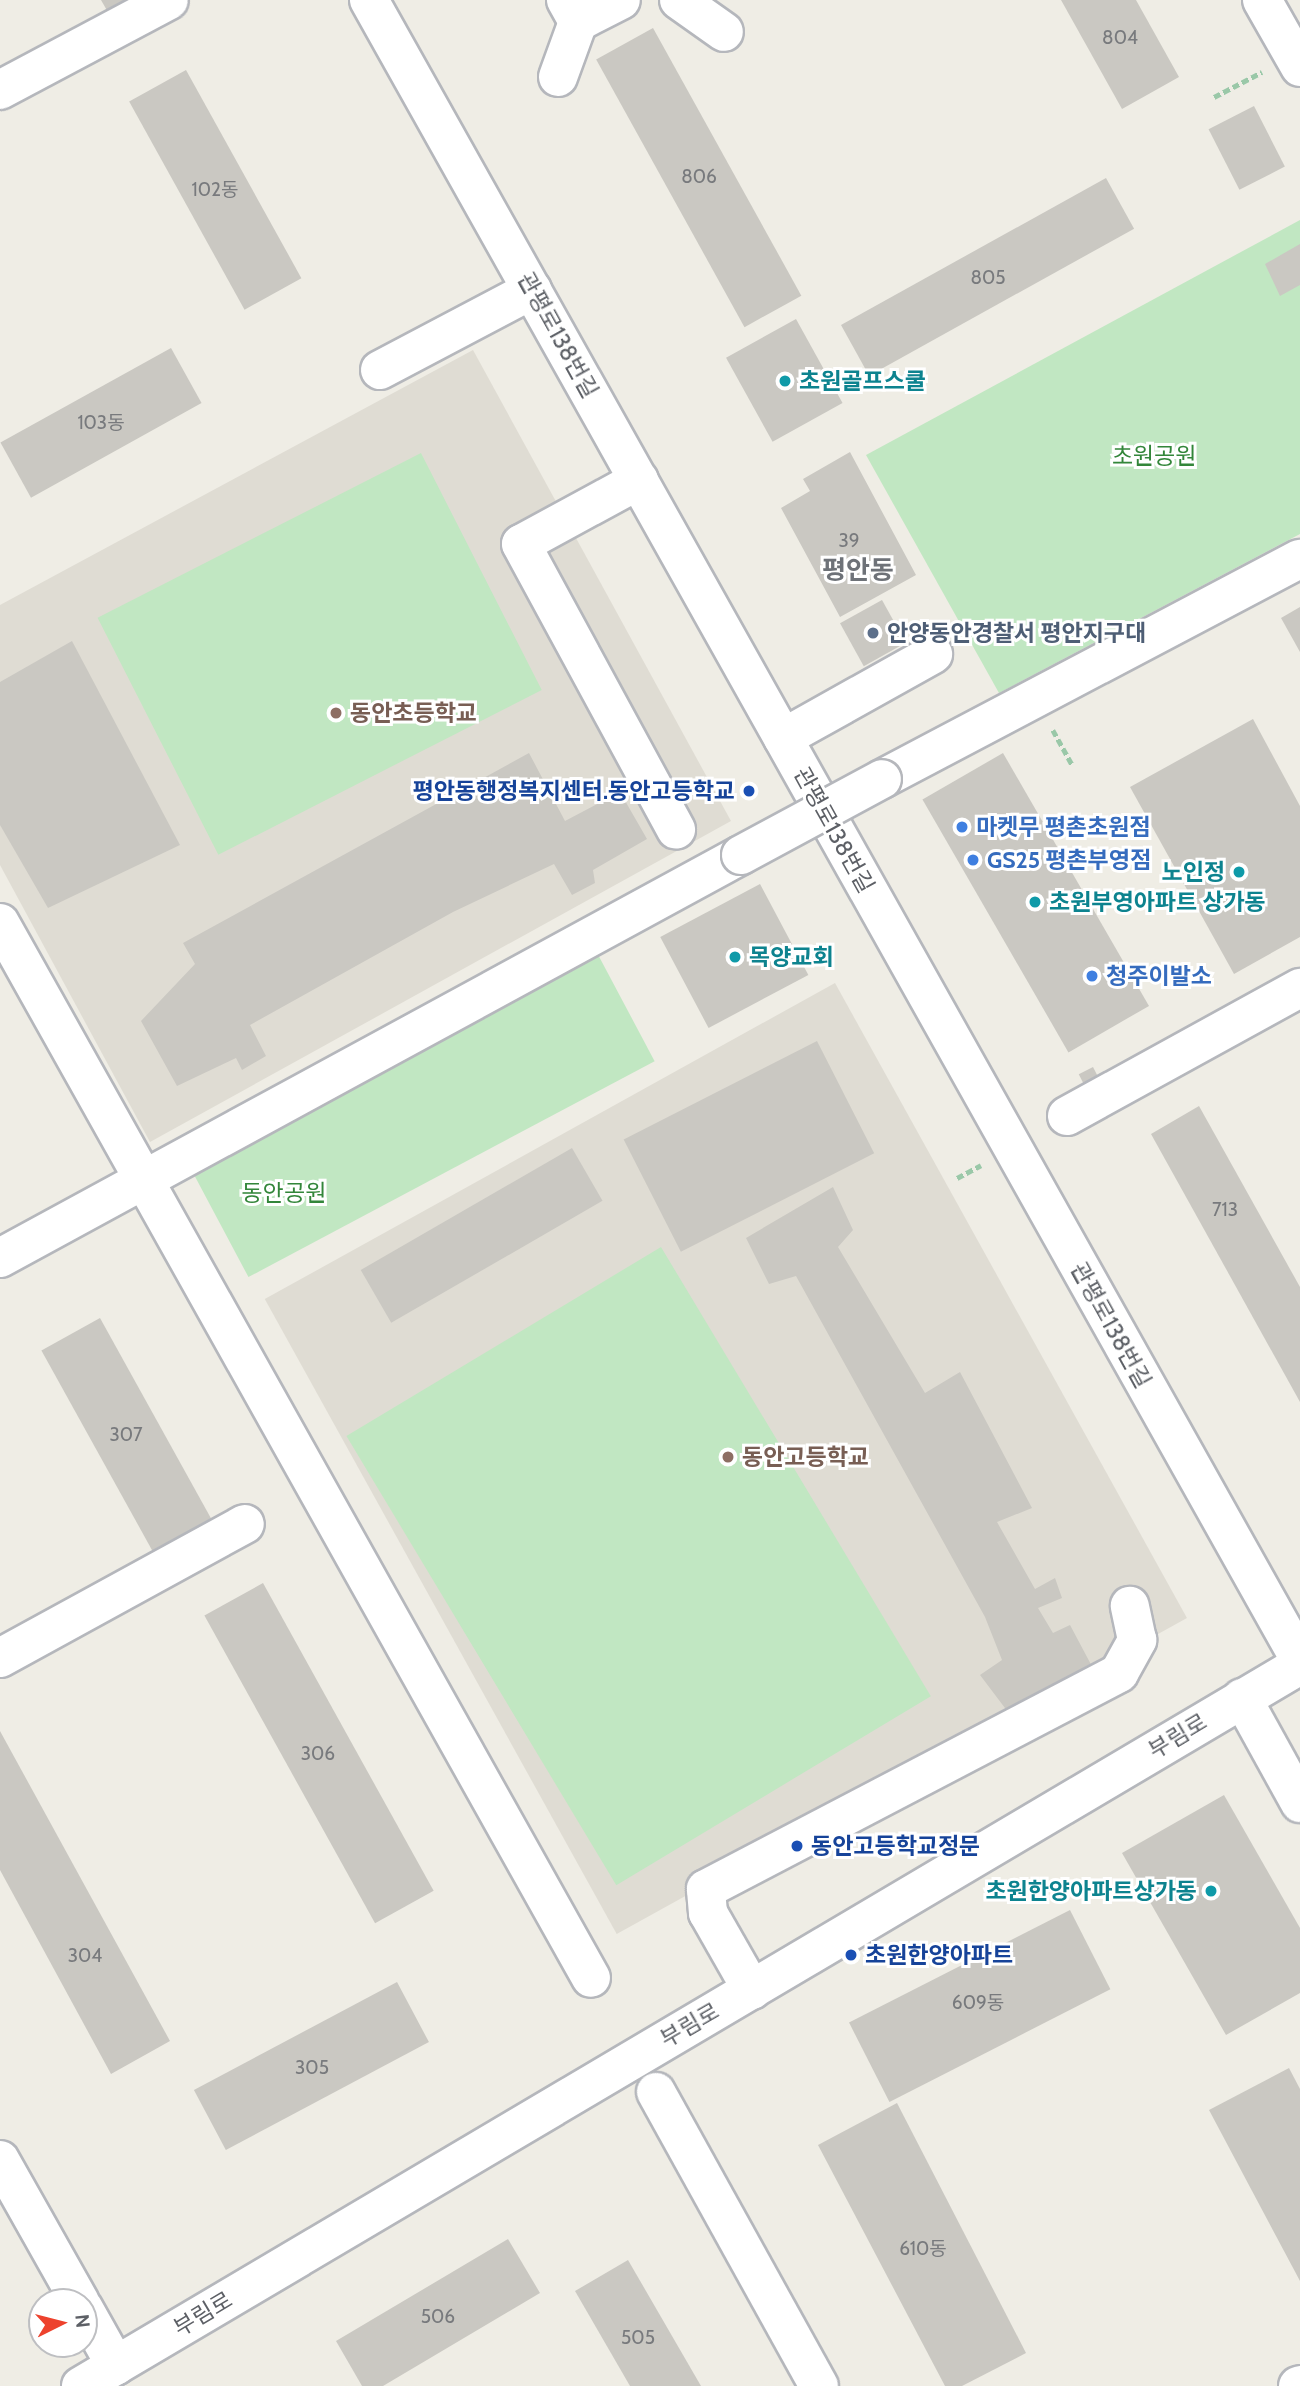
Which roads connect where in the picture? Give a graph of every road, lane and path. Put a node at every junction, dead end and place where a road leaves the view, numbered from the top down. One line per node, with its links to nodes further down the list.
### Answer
1 (169, 0): 10 (street)
2 (369, 0): 12 (street, 관평로138번길)
3 (621, 0): 6 (street)
4 (679, 0): 7 (street)
5 (1262, 0): 8 (street)
6 (572, 11): 9 (street)
7 (724, 32)
8 (1297, 61): 11 (path)
9 (558, 77)
10 (0, 90)
11 (1214, 97)
12 (532, 290): 13 (street); 14 (street, 관평로138번길)
13 (380, 370)
14 (639, 480): 17 (street, 관평로138번길); 18 (street)
15 (1300, 559): 22 (street, bridge)
16 (933, 654): 17 (street)
17 (783, 738): 27 (street, 관평로138번길)
18 (676, 830)
19 (0, 923): 22 (street)
20 (1300, 988): 21 (street)
21 (1067, 1116)
22 (143, 1178): 23 (street); 31 (street)
23 (0, 1258)
24 (245, 1524): 26 (street)
25 (1130, 1606): 32 (street)
26 (0, 1658)
27 (1300, 1660)
28 (1300, 1665): 29 (street, 부림로)
29 (1242, 1698): 30 (street); 32 (street, 부림로)
30 (1300, 1803)
31 (592, 1978)
32 (752, 1990): 37 (street, 부림로)
33 (656, 2092): 39 (street)
34 (0, 2160): 35 (street)
35 (72, 2288)
36 (98, 2334): 37 (street)
37 (116, 2366): 38 (street, 부림로)
38 (81, 2386)
39 (819, 2386)

